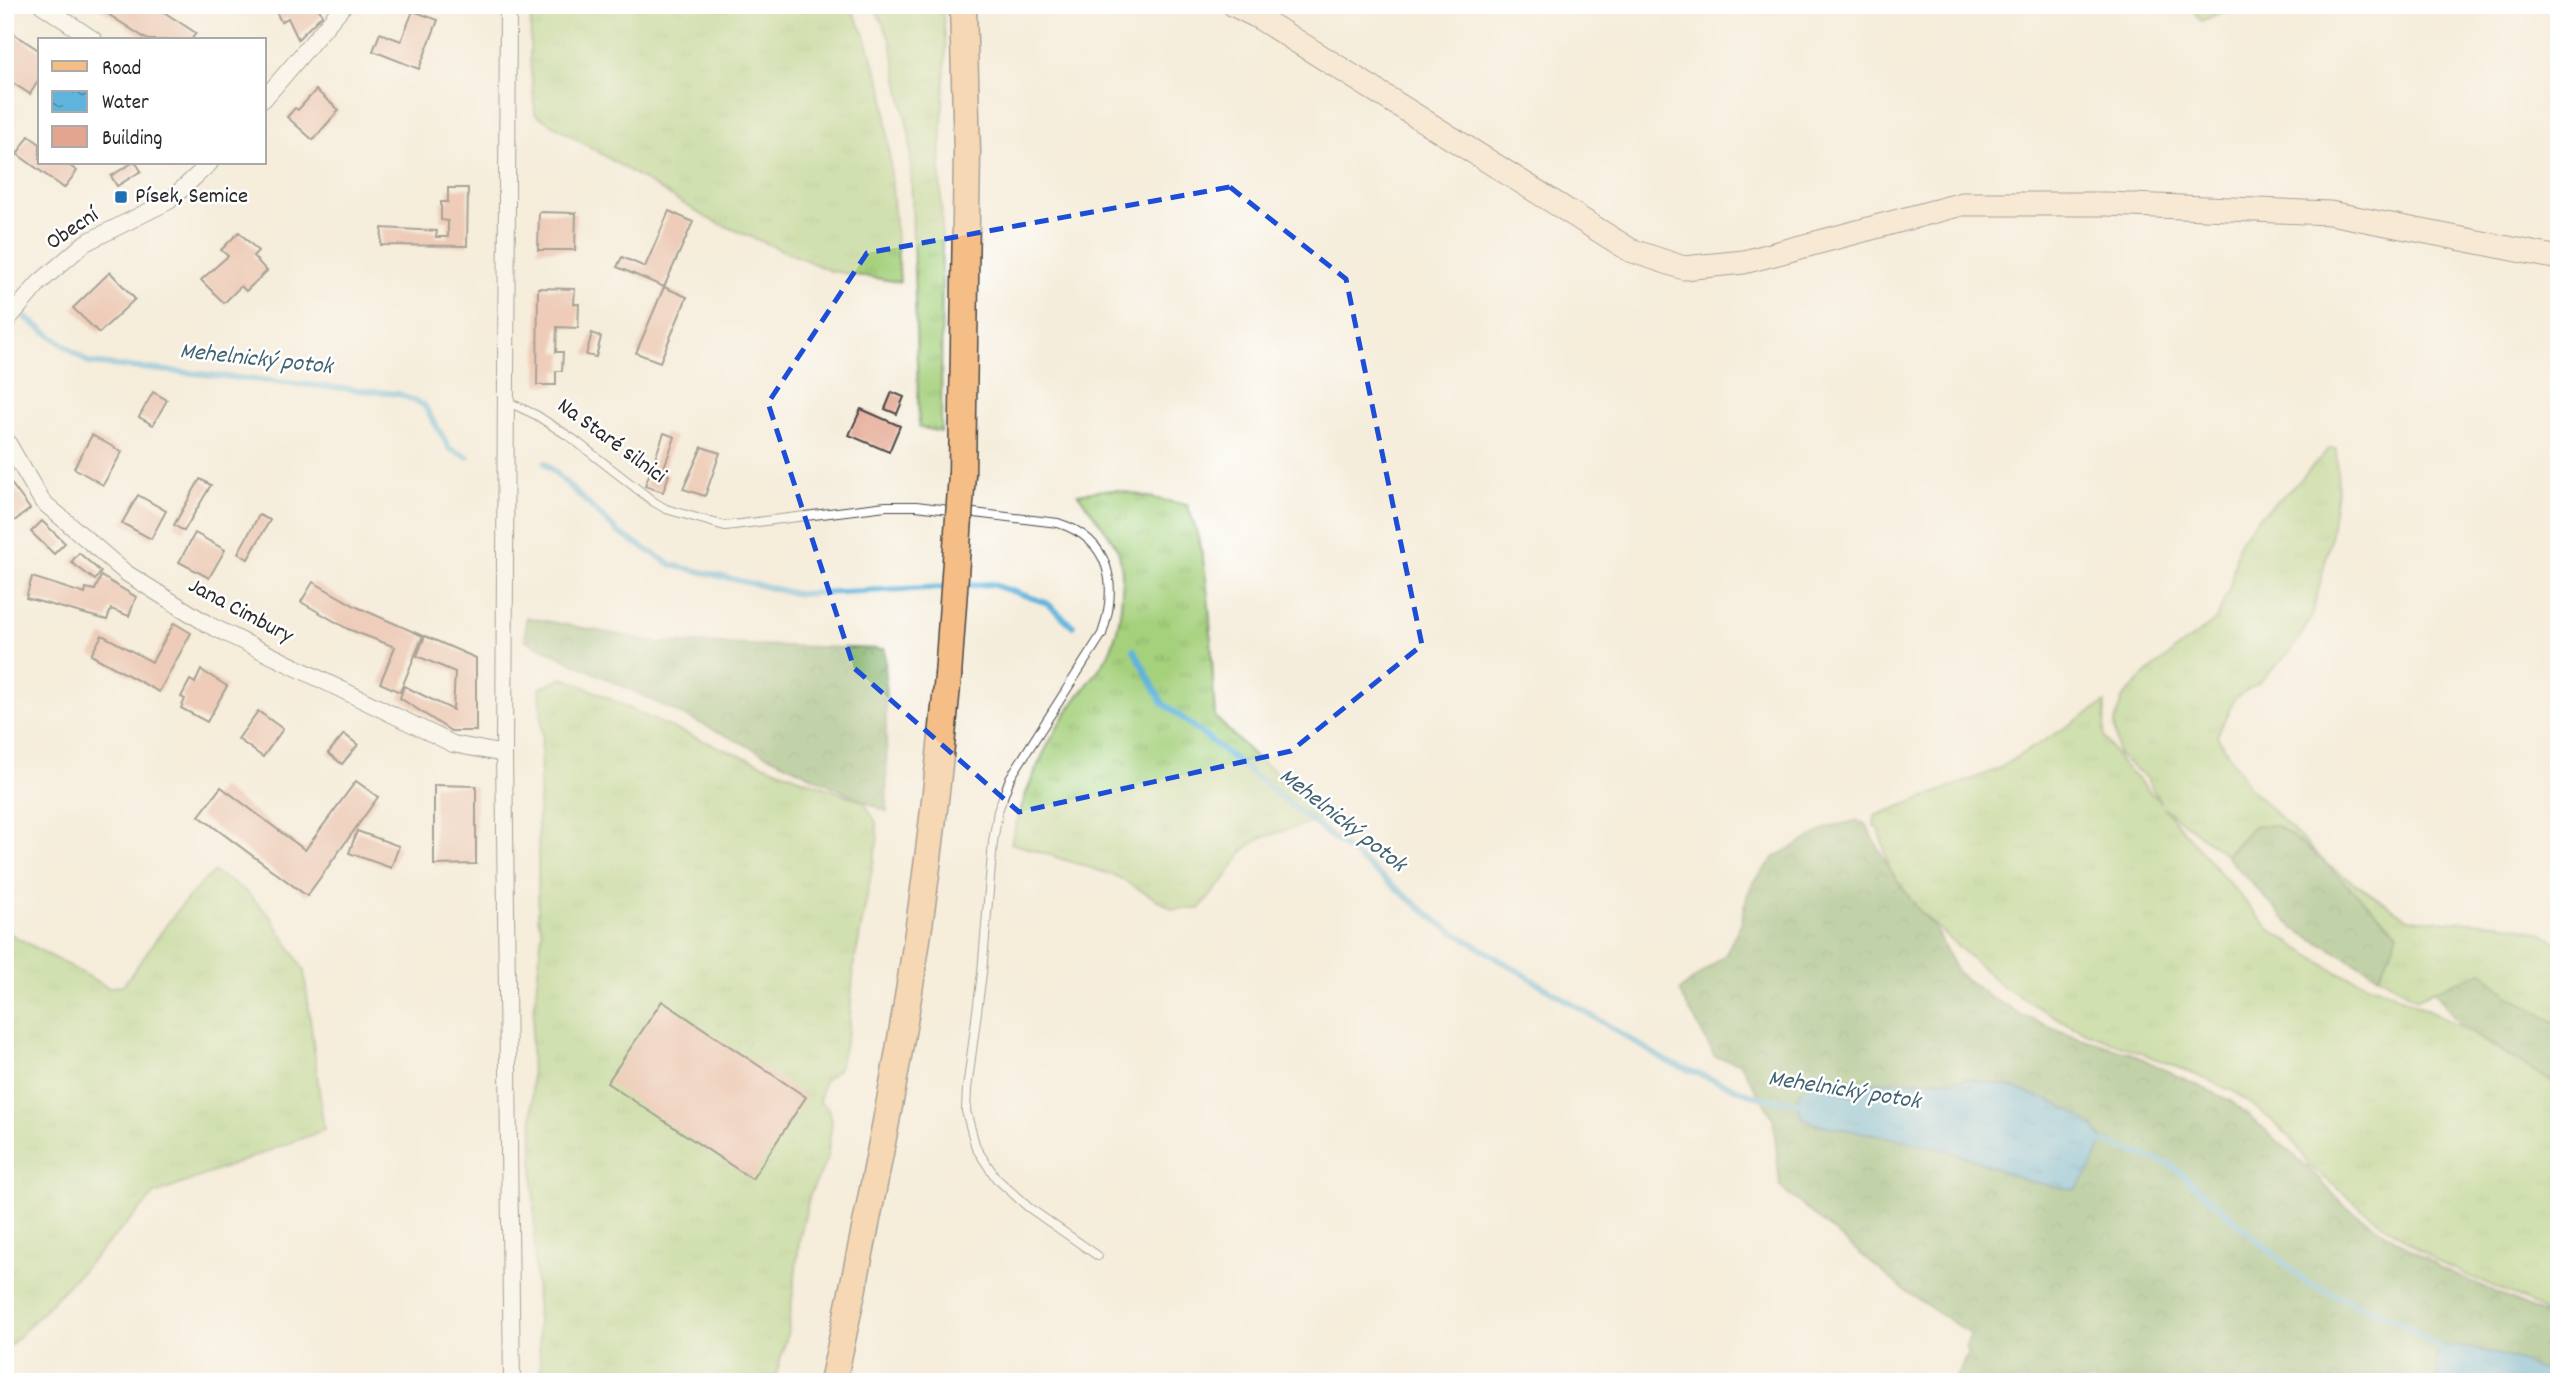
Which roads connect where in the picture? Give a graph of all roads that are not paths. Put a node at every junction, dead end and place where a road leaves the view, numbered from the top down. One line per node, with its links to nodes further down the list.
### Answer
1 (42, 5): 7 (street)
2 (344, 5): 8 (street)
3 (508, 5): 12 (street)
4 (963, 5): 17 (main road, bridge)
5 (1234, 5): 6 (street)
6 (1260, 11): 10 (street)
7 (91, 38)
8 (266, 97)
9 (209, 164): 11 (street, Obecní)
10 (2559, 258)
11 (5, 323)
12 (506, 401): 14 (street); 15 (lane, Na Staré silnici)
13 (5, 438): 14 (street, Jana Cimbury)
14 (504, 754): 16 (street)
15 (1098, 1256)
16 (512, 1382)
17 (832, 1382)

